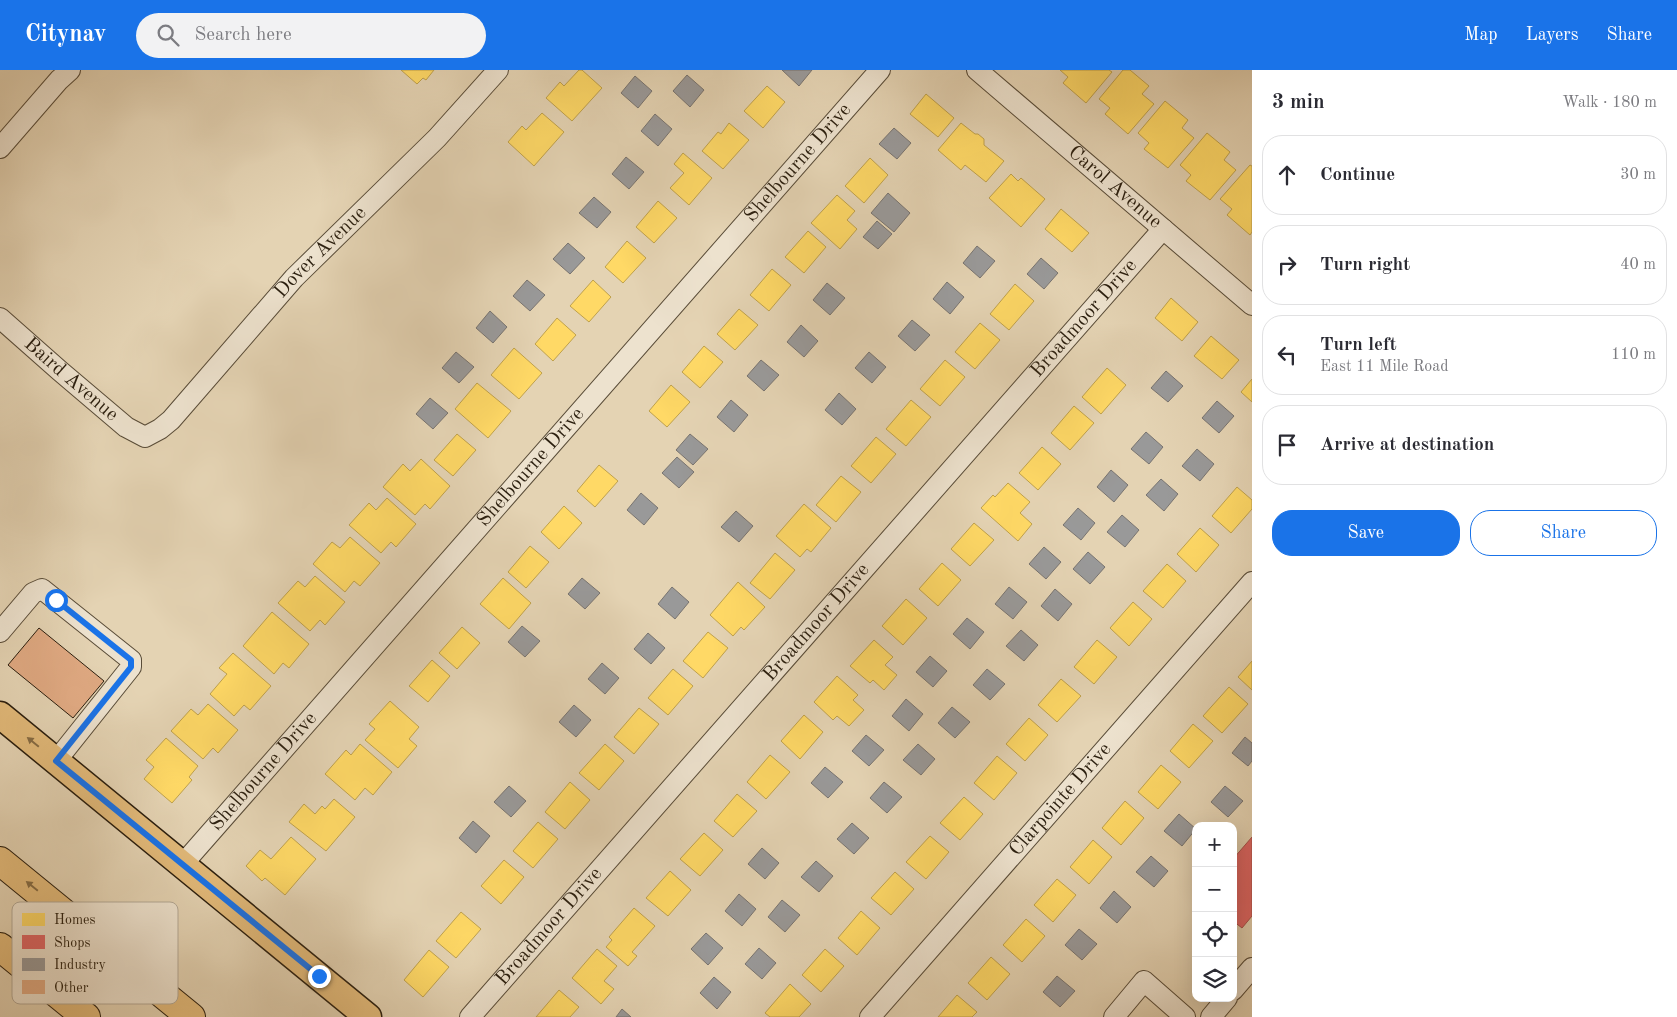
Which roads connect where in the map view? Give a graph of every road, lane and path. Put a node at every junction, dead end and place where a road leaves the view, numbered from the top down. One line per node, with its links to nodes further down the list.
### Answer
1 (70, 70): 5 (street)
2 (498, 70): 9 (street, Dover Avenue)
3 (880, 70): 15 (street, Shelbourne Drive)
4 (977, 70): 6 (street, Carol Avenue)
5 (0, 148)
6 (1163, 229): 7 (street, Carol Avenue); 26 (street, Broadmoor Drive)
7 (1252, 305)
8 (0, 318): 9 (street, Baird Avenue)
9 (145, 437)
10 (1252, 582): 27 (street, Clarpointe Drive)
11 (0, 632): 13 (street)
12 (0, 715): 13 (main road, one-way to 12)
13 (56, 761): 15 (main road)
14 (0, 861): 16 (highway, one-way to 14)
15 (182, 865): 25 (main road)
16 (50, 902)
17 (0, 947): 18 (highway)
18 (12, 957)
19 (1252, 968): 20 (street)
20 (1238, 991): 30 (street)
21 (70, 1004): 23 (highway)
22 (175, 1004): 24 (highway, one-way to 22)
23 (86, 1017)
24 (191, 1017)
25 (368, 1017)
26 (470, 1017)
27 (870, 1017)
28 (1114, 1017): 29 (street)
29 (1185, 1017)
30 (1211, 1017)

